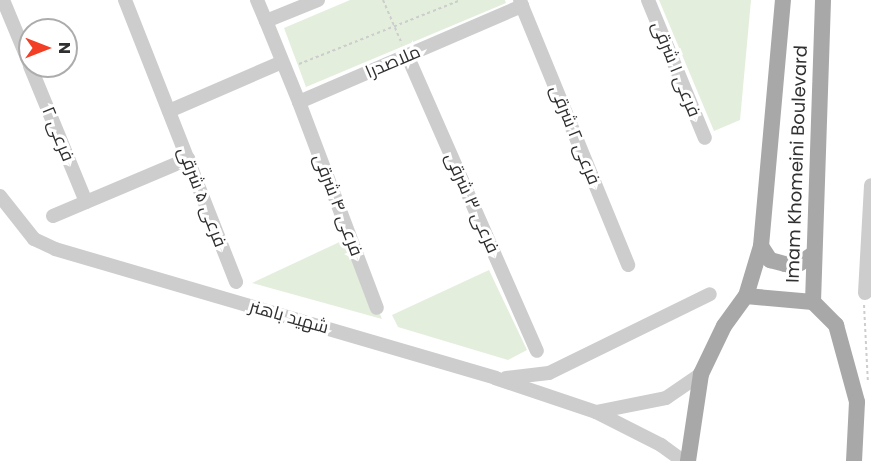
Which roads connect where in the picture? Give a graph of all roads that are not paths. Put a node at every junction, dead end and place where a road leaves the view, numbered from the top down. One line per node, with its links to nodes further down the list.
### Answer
1 (3, 0): 10 (street, فرعی ۲)
2 (125, 0): 15 (street)
3 (257, 0): 9 (street)
4 (318, 0): 9 (street)
5 (648, 0): 16 (street, فرعی ۱ شرقی)
6 (783, 0): 22 (main road, Imam Khomeini Boulevard)
7 (823, 0): 23 (main road, Imam Khomeini Boulevard)
8 (521, 3): 11 (street, ملاصدرا); 24 (street, فرعی ۲ شرقی)
9 (266, 21): 12 (street)
10 (18, 37)
11 (407, 56): 14 (street, ملاصدرا); 31 (street, فرعی ۳ شرقی)
12 (284, 65): 14 (street); 15 (street)
13 (35, 78): 20 (street, فرعی ۲)
14 (298, 102): 30 (street, فرعی ۴ شرقی)
15 (169, 111): 17 (street, فرعی ۵ شرقی)
16 (705, 138)
17 (188, 159): 20 (street); 25 (street, فرعی ۵ شرقی)
18 (871, 185): 26 (street)
19 (0, 196): 33 (street, شهید باهنر)
20 (86, 202): 21 (street)
21 (53, 216)
22 (761, 246): 23 (main road); 28 (main road, Imam Khomeini Boulevard)
23 (812, 255): 29 (main road, Imam Khomeini Boulevard)
24 (628, 265)
25 (236, 282)
26 (865, 293)
27 (710, 294): 33 (street)
28 (746, 296): 29 (main road); 32 (main road, Imam Khomeini Boulevard)
29 (813, 302): 37 (main road, Imam Khomeini Boulevard)
30 (377, 308)
31 (537, 351)
32 (701, 374): 34 (street, شهید باهنر); 36 (main road, Imam Khomeini Boulevard)
33 (495, 378): 34 (street, شهید باهنر)
34 (596, 412): 35 (street, شهید باهنر)
35 (683, 461)
36 (688, 461)
37 (854, 461)

